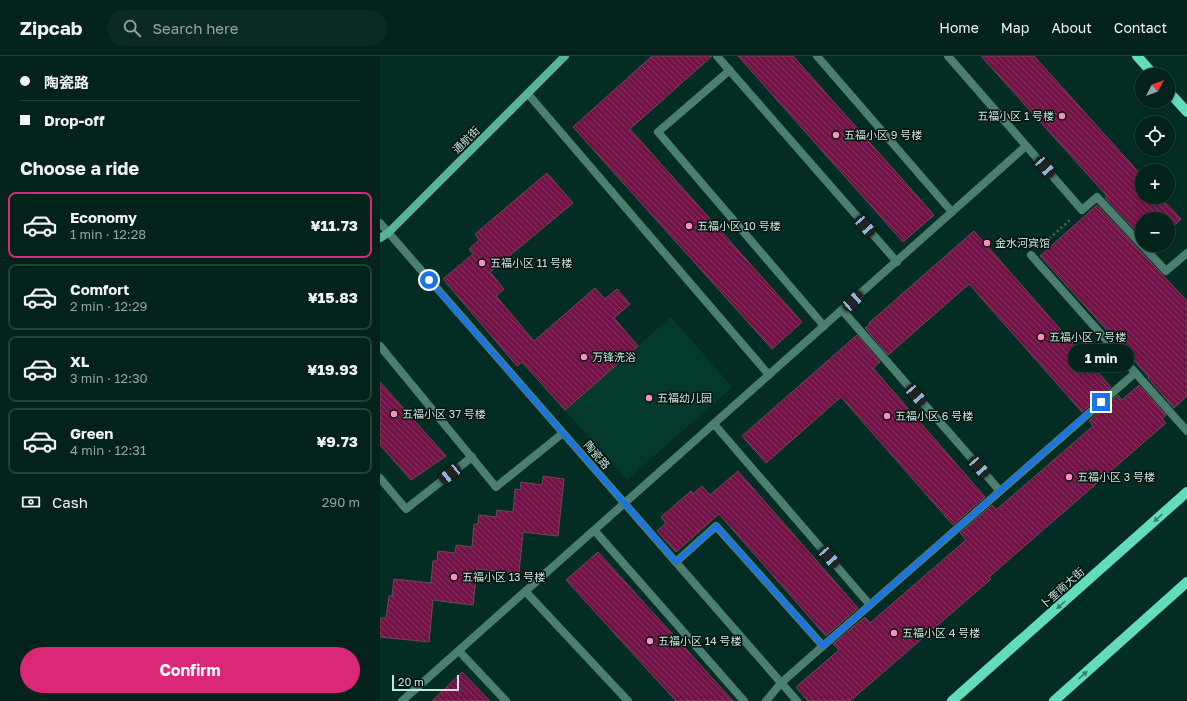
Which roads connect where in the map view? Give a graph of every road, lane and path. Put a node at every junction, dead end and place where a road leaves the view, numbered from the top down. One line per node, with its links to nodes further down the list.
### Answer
1 (565, 56): 8 (main road, 通航街)
2 (717, 56): 7 (street)
3 (816, 56): 13 (street)
4 (948, 56): 11 (street)
5 (1137, 56): 6 (main road)
6 (1148, 68)
7 (730, 70): 19 (street); 21 (street)
8 (528, 94): 15 (main road, 通航街); 24 (street)
9 (1175, 99): 10 (main road)
10 (1187, 112)
11 (1026, 146): 12 (street); 13 (street)
12 (1082, 210): 17 (street); 18 (path)
13 (952, 212): 19 (street)
14 (380, 223): 15 (street, 陶瓷路)
15 (388, 233): 16 (main road, 通航街); 27 (street, 陶瓷路)
16 (380, 238)
17 (1187, 253)
18 (1031, 255): 23 (street)
19 (897, 262): 20 (street)
20 (842, 310): 21 (street); 30 (street)
21 (824, 326): 24 (street)
22 (380, 346): 28 (street)
23 (1135, 373): 26 (street); 30 (street)
24 (769, 375): 25 (street)
25 (714, 424): 32 (street); 37 (street)
26 (1187, 431)
27 (563, 433): 28 (street); 32 (street, 陶瓷路)
28 (472, 456): 29 (street)
29 (380, 478)
30 (1000, 491): 37 (street)
31 (1187, 492): 47 (main road, 卜奎南大街, one-way to 47)
32 (625, 504): 33 (street); 34 (street, 陶瓷路)
33 (595, 531): 36 (street); 44 (street)
34 (676, 562): 38 (street); 40 (street, 陶瓷路)
35 (1187, 582): 48 (main road, one-way to 35)
36 (526, 592): 39 (street); 43 (street)
37 (870, 605): 38 (street)
38 (823, 646): 40 (street)
39 (459, 651): 41 (street); 42 (street)
40 (781, 683): 45 (street); 46 (street, 陶瓷路)
41 (402, 701)
42 (506, 701)
43 (628, 701)
44 (744, 701)
45 (766, 701)
46 (797, 701)
47 (952, 701)
48 (1054, 701)

